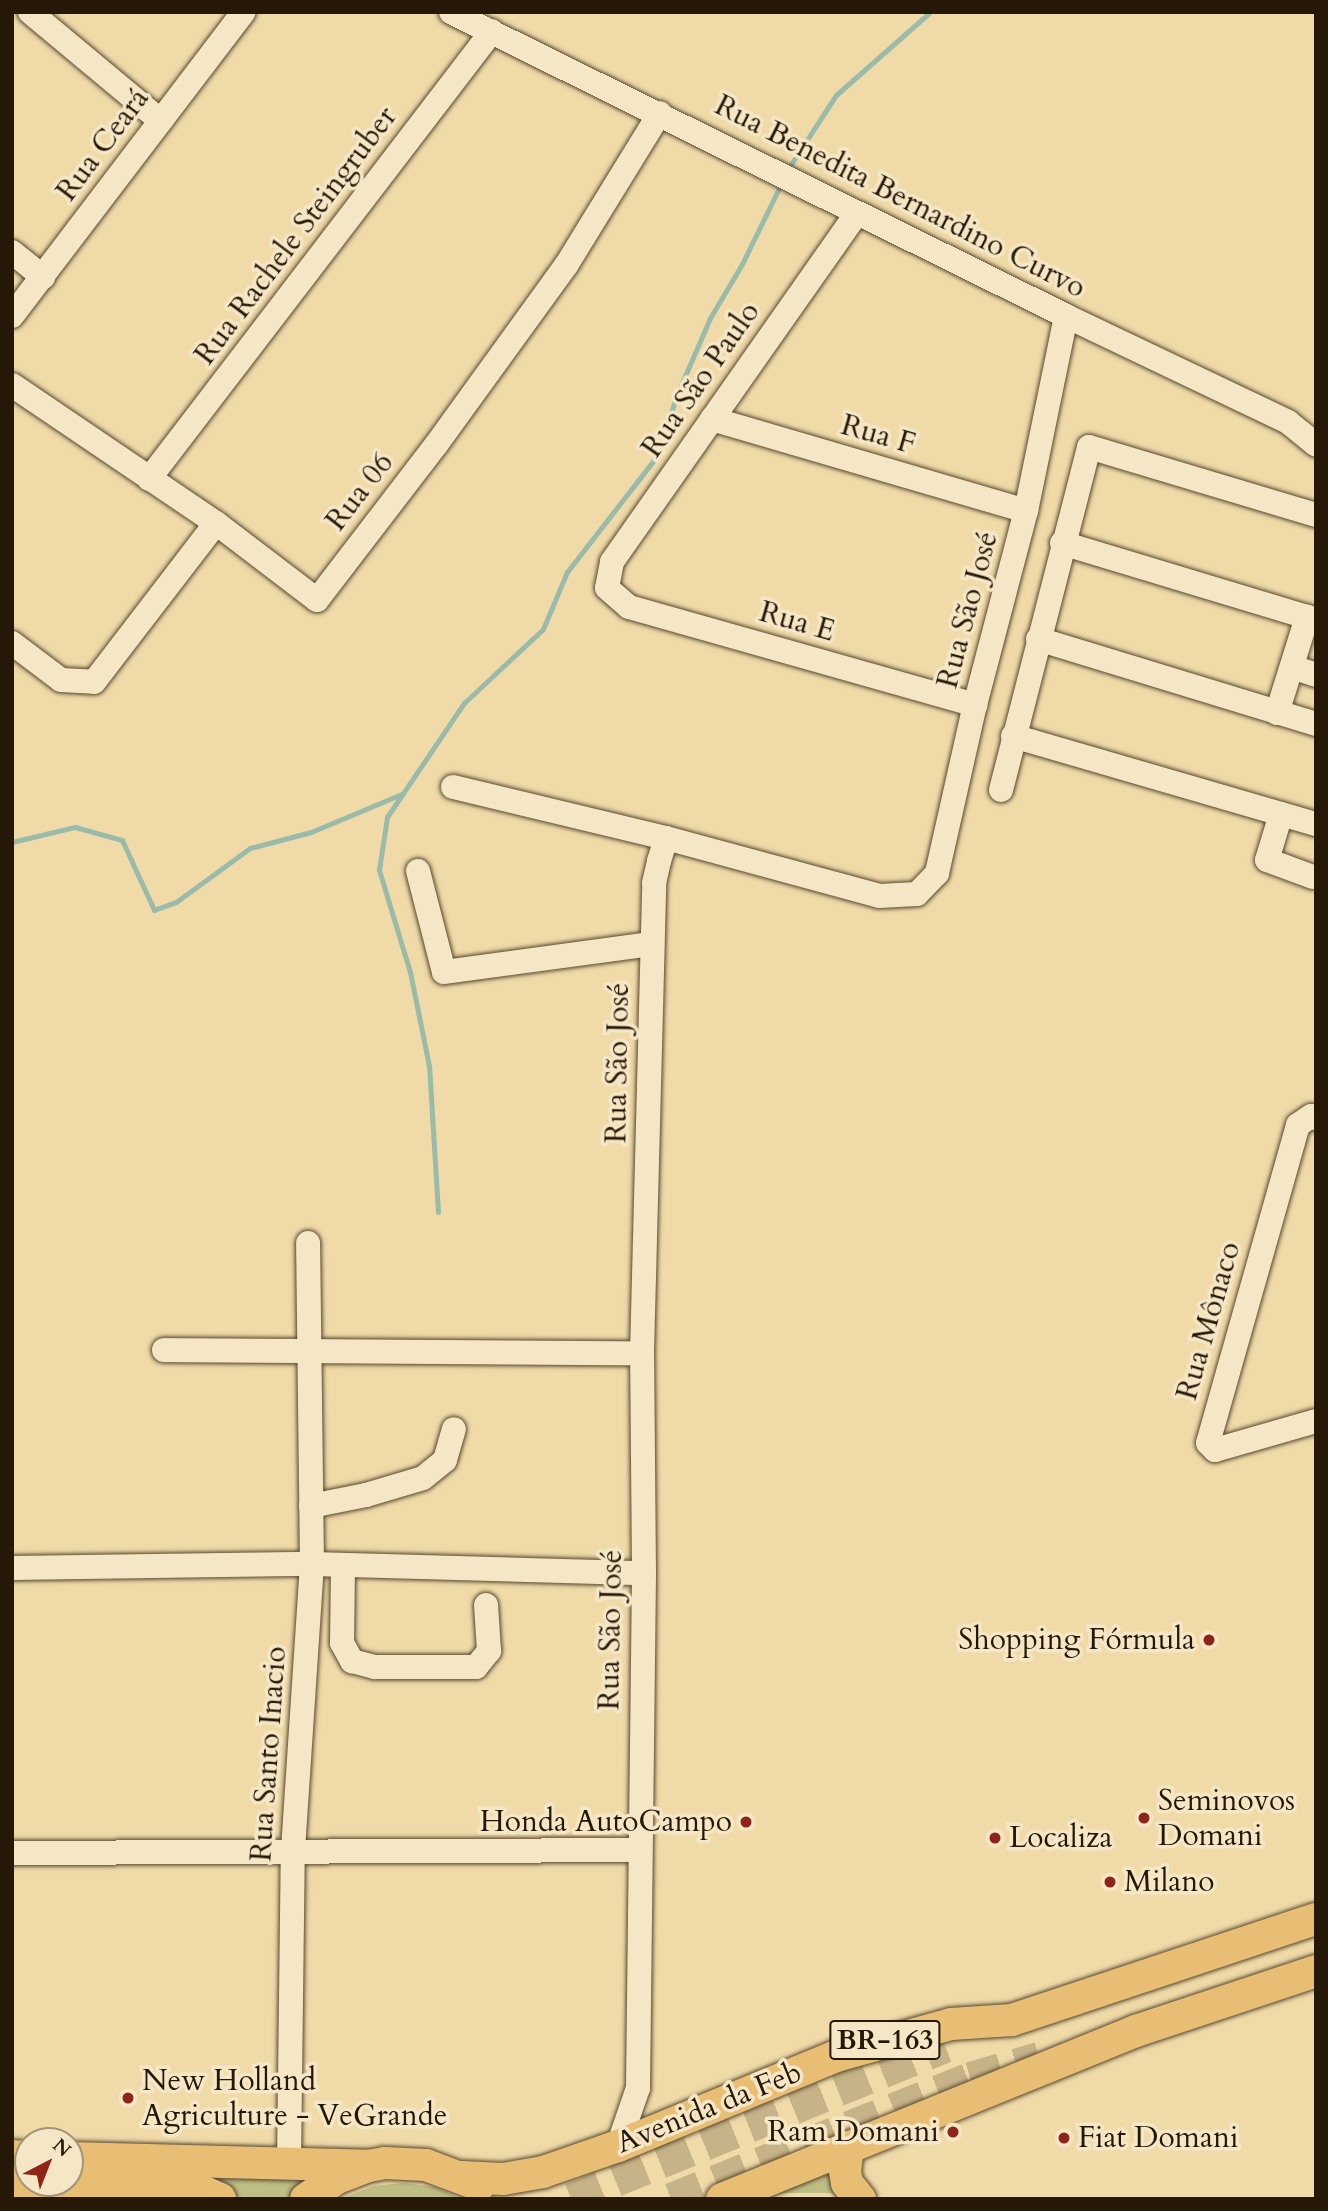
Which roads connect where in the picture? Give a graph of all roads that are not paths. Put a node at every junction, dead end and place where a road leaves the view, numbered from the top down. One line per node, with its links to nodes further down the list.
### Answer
1 (30, 12): 6 (street)
2 (244, 12): 6 (street, Rua Ceará)
3 (452, 12): 4 (street, Rua Benedita Bernardino Curvo)
4 (492, 31): 5 (street, Rua Benedita Bernardino Curvo); 15 (street, Rua Rachele Steingruber)
5 (660, 113): 7 (street, Rua Benedita Bernardino Curvo); 18 (street, Rua 06)
6 (161, 121): 9 (street, Rua Ceará)
7 (857, 213): 11 (street, Rua Benedita Bernardino Curvo); 13 (street, Rua São Paulo)
8 (12, 252): 9 (street)
9 (43, 276): 10 (street, Rua Ceará)
10 (12, 316)
11 (1066, 316): 14 (street, Rua Benedita Bernardino Curvo); 16 (street, Rua São José)
12 (12, 385): 15 (street, Rua 06)
13 (712, 419): 16 (street, Rua F); 20 (street, Rua São Paulo)
14 (1316, 445)
15 (149, 479): 18 (street, Rua 06)
16 (1026, 511): 26 (street, Rua São José)
17 (1316, 515): 19 (street)
18 (216, 523): 23 (street)
19 (1062, 542): 21 (street); 22 (street)
20 (607, 588): 26 (street, Rua E)
21 (1311, 619): 24 (street)
22 (1038, 639): 27 (street); 29 (street)
23 (12, 643)
24 (1302, 653): 25 (street); 27 (street)
25 (1316, 675)
26 (975, 705): 34 (street, Rua São José)
27 (1277, 713): 28 (street)
28 (1316, 724)
29 (1013, 736): 31 (street); 32 (street)
30 (453, 787): 34 (street)
31 (1001, 790)
32 (1281, 814): 33 (street); 36 (street)
33 (1316, 824)
34 (666, 838): 37 (street, Rua São José)
35 (418, 871): 37 (street)
36 (1313, 877)
37 (652, 944): 42 (street, Rua São José)
38 (1316, 1118): 43 (street, Rua Mônaco)
39 (308, 1243): 40 (street, Rua Santo Inacio)
40 (312, 1349): 41 (street); 42 (street); 45 (street, Rua Santo Inacio)
41 (164, 1350)
42 (642, 1353): 49 (street, Rua São José)
43 (1316, 1421)
44 (454, 1429): 45 (street)
45 (312, 1506): 46 (street, Rua Santo Inacio)
46 (312, 1564): 47 (street); 48 (street); 51 (street, Rua Santo Inacio)
47 (343, 1565): 49 (street); 50 (street)
48 (12, 1568)
49 (644, 1573): 52 (street, Rua São José)
50 (486, 1605)
51 (293, 1850): 52 (street); 53 (street); 63 (street, Rua Santo Inacio)
52 (639, 1850): 60 (street, Rua São José)
53 (12, 1853)
54 (1316, 1919): 56 (main road, Avenida da Feb / BR-163)
55 (1316, 1971): 57 (main road, BR-163)
56 (1012, 2020): 59 (main road); 60 (main road, Avenida da Feb / BR-163)
57 (1136, 2031): 58 (main road); 61 (main road, BR-163)
58 (1092, 2043)
59 (945, 2047)
60 (618, 2146): 65 (main road, Avenida da Feb / BR-163)
61 (848, 2147): 70 (main road, BR-163); 71 (main road)
62 (84, 2158): 63 (main road, BR-163)
63 (289, 2162): 64 (main road, BR-163)
64 (369, 2166): 65 (main road, BR-163); 68 (main road)
65 (462, 2177): 69 (main road)
66 (12, 2187): 67 (main road)
67 (220, 2199)
68 (306, 2199)
69 (496, 2199)
70 (722, 2199)
71 (860, 2199)

